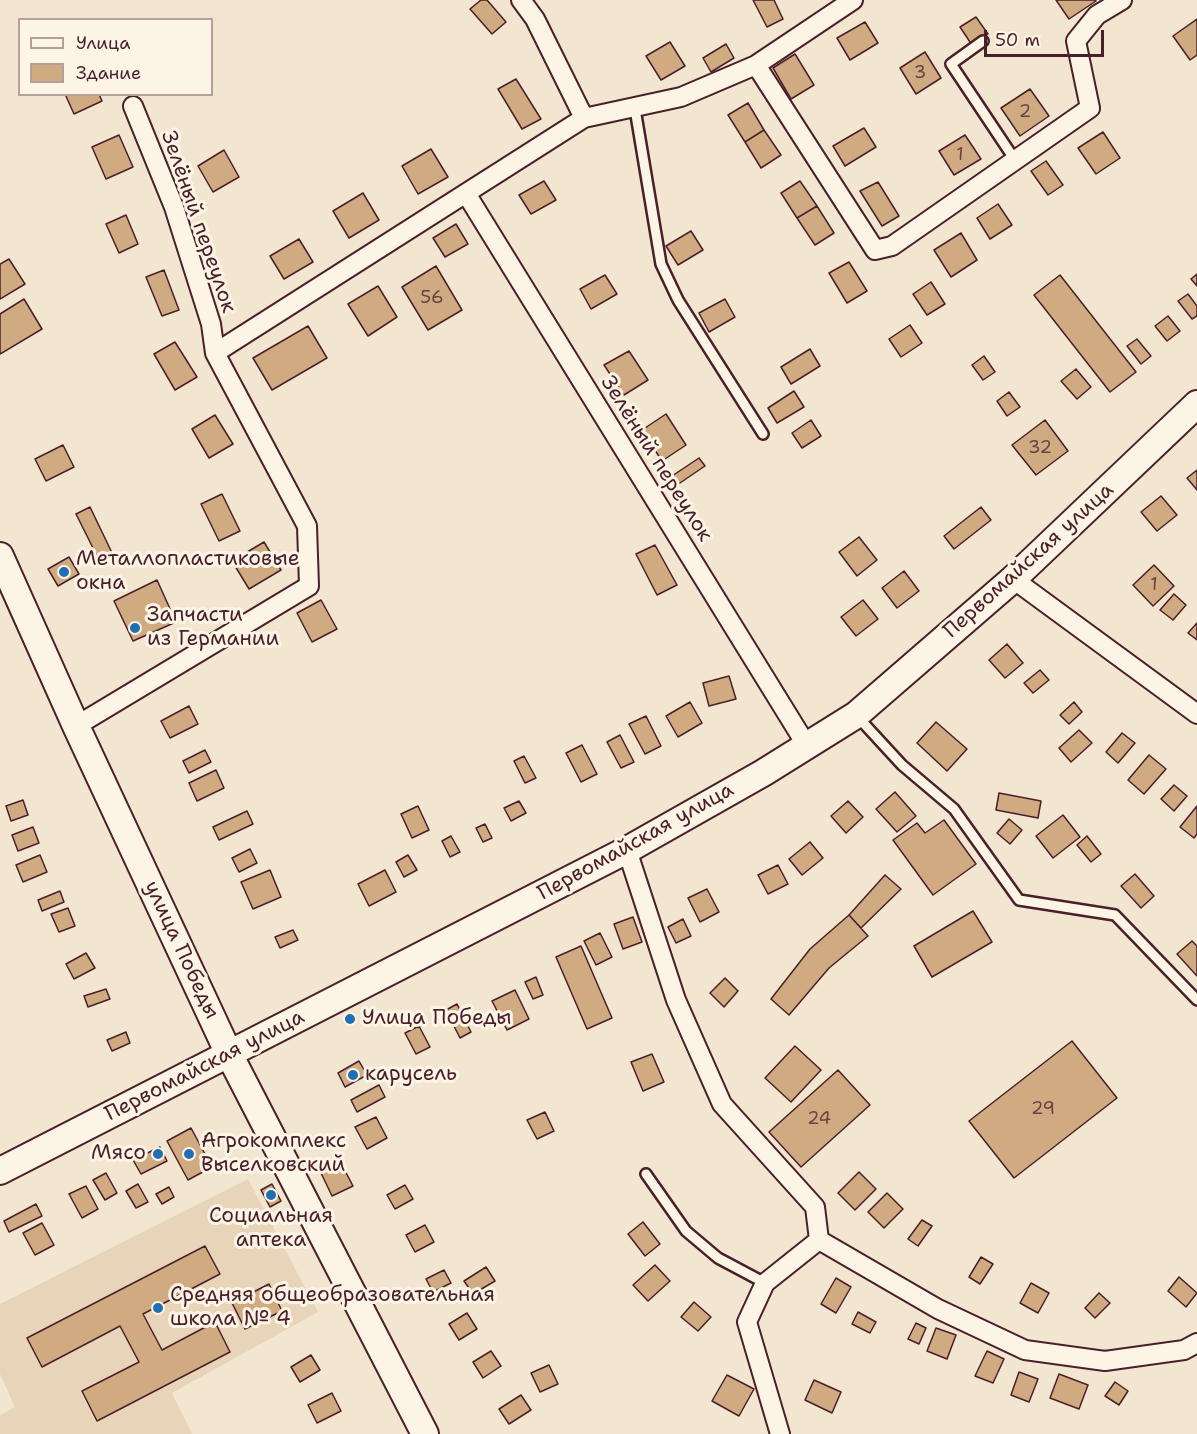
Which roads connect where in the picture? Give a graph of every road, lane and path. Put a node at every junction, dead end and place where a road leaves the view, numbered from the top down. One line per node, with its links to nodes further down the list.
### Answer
1 (521, 0): 8 (street)
2 (853, 0): 5 (street)
3 (1122, 0): 9 (street)
4 (982, 41): 9 (lane)
5 (756, 65): 7 (street); 9 (street)
6 (133, 106): 11 (street, Зелёный переулок)
7 (635, 109): 8 (street); 13 (lane)
8 (584, 118): 10 (street, Зелёный переулок)
9 (1015, 160)
10 (466, 195): 11 (street, Зелёный переулок); 19 (street, Зелёный переулок)
11 (215, 353): 18 (street, Зелёный переулок)
12 (1197, 404): 15 (main road, Первомайская улица)
13 (763, 434)
14 (0, 556): 18 (main road, улица Победы)
15 (1013, 579): 16 (street); 17 (main road, Первомайская улица)
16 (1197, 714)
17 (855, 715): 19 (main road, Первомайская улица); 21 (lane)
18 (76, 726): 22 (main road, улица Победы)
19 (807, 746): 20 (main road, Первомайская улица)
20 (627, 850): 22 (main road, Первомайская улица); 25 (street)
21 (1197, 1000)
22 (229, 1054): 23 (main road, Первомайская улица); 28 (main road, улица Победы)
23 (0, 1171)
24 (646, 1174): 26 (lane)
25 (819, 1240): 26 (street); 27 (street)
26 (765, 1283): 29 (street)
27 (1197, 1343)
28 (425, 1434)
29 (780, 1434)

